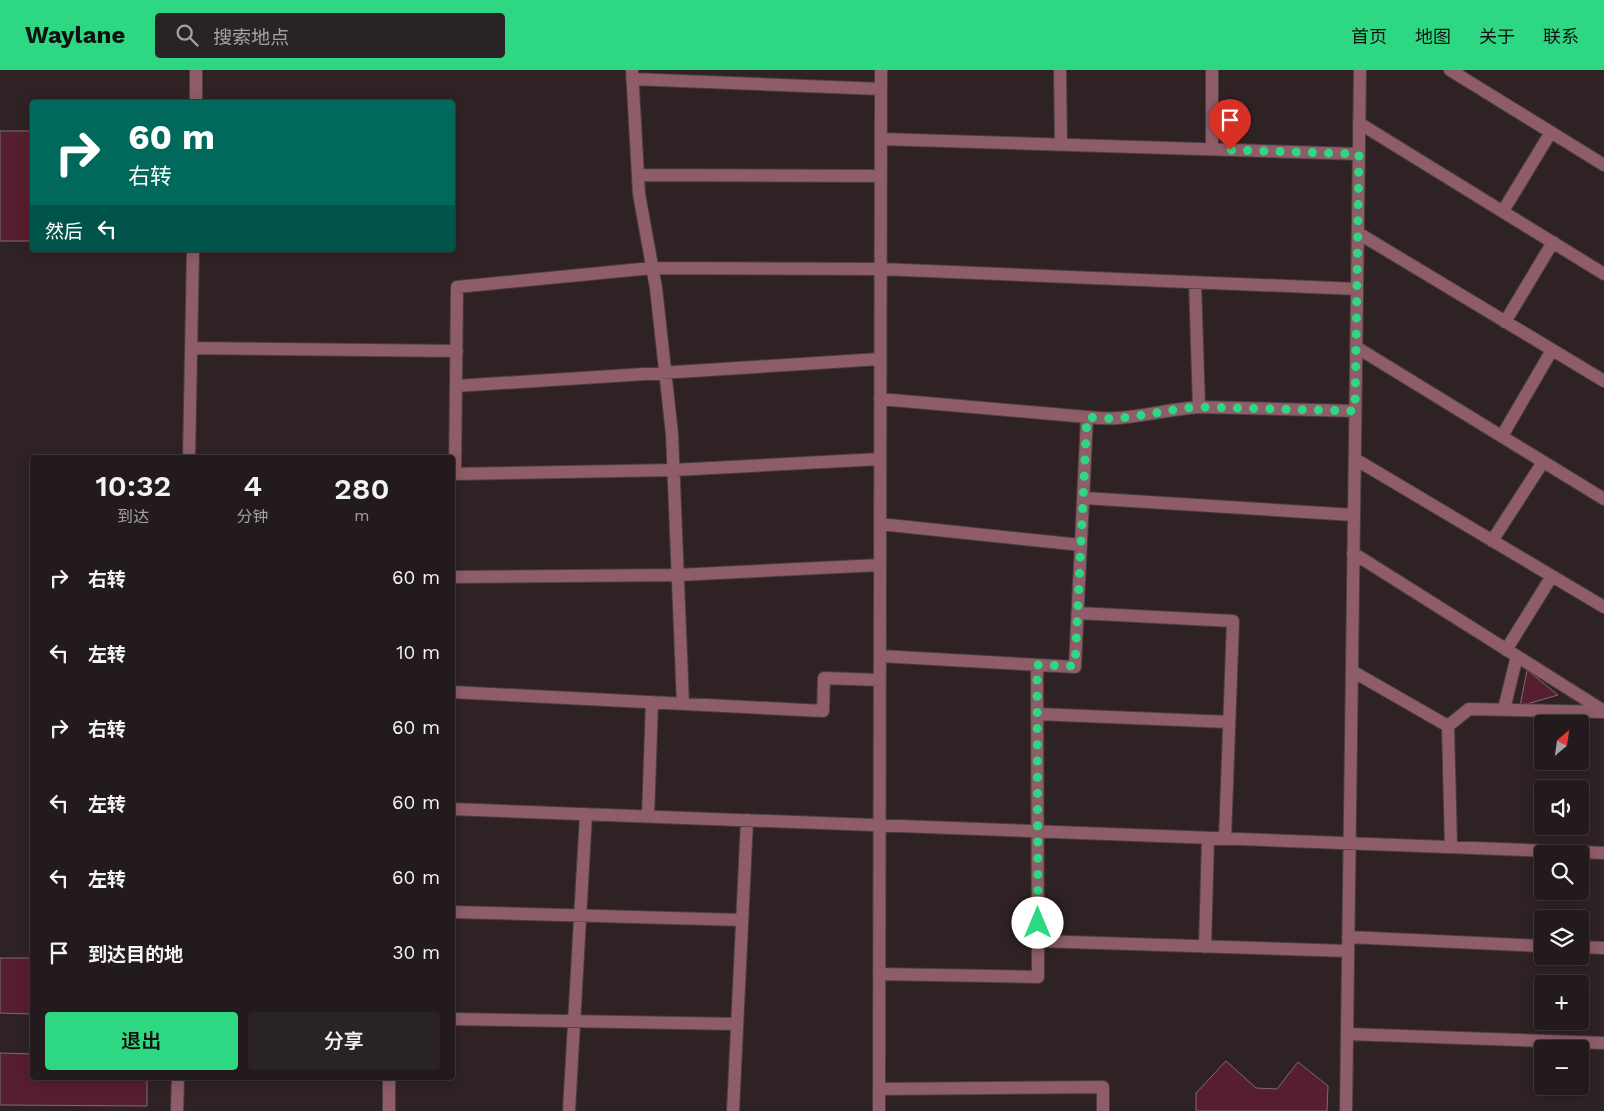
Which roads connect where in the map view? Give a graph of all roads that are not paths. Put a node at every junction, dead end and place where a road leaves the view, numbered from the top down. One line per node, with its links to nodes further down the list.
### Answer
1 (196, 70): 9 (street)
2 (881, 70): 8 (street)
3 (1060, 70): 13 (street)
4 (1212, 70): 14 (street)
5 (1360, 70): 10 (street)
6 (1450, 70): 11 (street)
7 (632, 75): 8 (street); 17 (street)
8 (881, 89): 12 (street)
9 (196, 100)
10 (1359, 123): 15 (street); 19 (street)
11 (1551, 132): 16 (street); 19 (street)
12 (881, 139): 13 (street); 18 (street)
13 (1061, 145): 14 (street)
14 (1212, 149): 15 (street)
15 (1359, 154): 20 (street)
16 (1604, 165)
17 (638, 174): 18 (street); 23 (street)
18 (881, 176): 24 (street)
19 (1504, 211): 21 (street)
20 (1358, 233): 27 (street); 28 (street)
21 (1553, 242): 25 (street); 28 (street)
22 (193, 252): 29 (street)
23 (652, 268): 24 (street); 32 (street); 34 (street)
24 (880, 269): 26 (street); 33 (street)
25 (1604, 274)
26 (1196, 282): 27 (street); 38 (street)
27 (1357, 288): 30 (street)
28 (1505, 322): 31 (street)
29 (191, 348): 32 (street); 42 (street)
30 (1356, 348): 39 (street); 41 (street)
31 (1552, 350): 35 (street); 41 (street)
32 (457, 351): 36 (street)
33 (880, 359): 34 (street); 37 (street)
34 (666, 373): 36 (street); 47 (street)
35 (1604, 381)
36 (456, 386): 43 (street)
37 (880, 399): 40 (street); 44 (street)
38 (1199, 407): 39 (street); 40 (street)
39 (1355, 411): 45 (street)
40 (1087, 417): 49 (street)
41 (1502, 436): 46 (street)
42 (189, 455)
43 (454, 455)
44 (880, 459): 47 (street); 52 (street)
45 (1355, 459): 51 (street); 53 (street)
46 (1543, 462): 50 (street); 53 (street)
47 (674, 470): 48 (street); 57 (street)
48 (455, 474)
49 (1084, 498): 51 (street); 54 (street)
50 (1604, 499)
51 (1354, 515): 55 (street)
52 (880, 524): 54 (street); 56 (street)
53 (1492, 541): 58 (street)
54 (1081, 545): 61 (street)
55 (1353, 552): 62 (street); 65 (street)
56 (880, 565): 57 (street); 63 (street)
57 (678, 574): 59 (street); 69 (street)
58 (1552, 576): 60 (street); 62 (street)
59 (455, 577)
60 (1604, 607)
61 (1078, 613): 64 (street); 73 (street)
62 (1512, 653): 70 (street); 71 (street)
63 (880, 656): 64 (street); 66 (street)
64 (1037, 665): 72 (street)
65 (1352, 671): 74 (street); 83 (street)
66 (880, 680): 69 (street); 79 (street)
67 (455, 692): 68 (street)
68 (652, 702): 69 (street); 77 (street)
69 (683, 704)
70 (1504, 709): 71 (street); 74 (street)
71 (1604, 712)
72 (1037, 714): 73 (street); 80 (street)
73 (1229, 722): 82 (street)
74 (1448, 726): 84 (street)
75 (455, 809): 76 (street)
76 (586, 814): 77 (street); 87 (street)
77 (648, 816): 78 (street)
78 (747, 820): 79 (street); 88 (street)
79 (879, 825): 80 (street); 96 (street)
80 (1037, 831): 81 (street); 90 (street)
81 (1208, 838): 82 (street); 92 (street)
82 (1225, 838): 83 (street)
83 (1350, 843): 84 (street); 89 (street)
84 (1451, 847): 85 (street)
85 (1604, 853)
86 (455, 912): 87 (street)
87 (580, 916): 88 (street); 98 (street)
88 (742, 920): 99 (street)
89 (1348, 936): 91 (street); 95 (street)
90 (1038, 941): 92 (street); 96 (street)
91 (1534, 946)
92 (1205, 947): 95 (street)
93 (1589, 947): 94 (street)
94 (1604, 948)
95 (1348, 951): 100 (street)
96 (879, 974): 104 (street)
97 (455, 1019): 98 (street)
98 (575, 1022): 99 (street); 107 (street)
99 (737, 1024): 108 (street)
100 (1347, 1034): 101 (street); 111 (street)
101 (1604, 1043)
102 (178, 1080): 105 (street)
103 (389, 1080): 106 (street)
104 (879, 1088): 109 (street); 110 (street)
105 (177, 1111)
106 (389, 1111)
107 (570, 1111)
108 (733, 1111)
109 (879, 1111)
110 (1103, 1111)
111 (1346, 1111)

